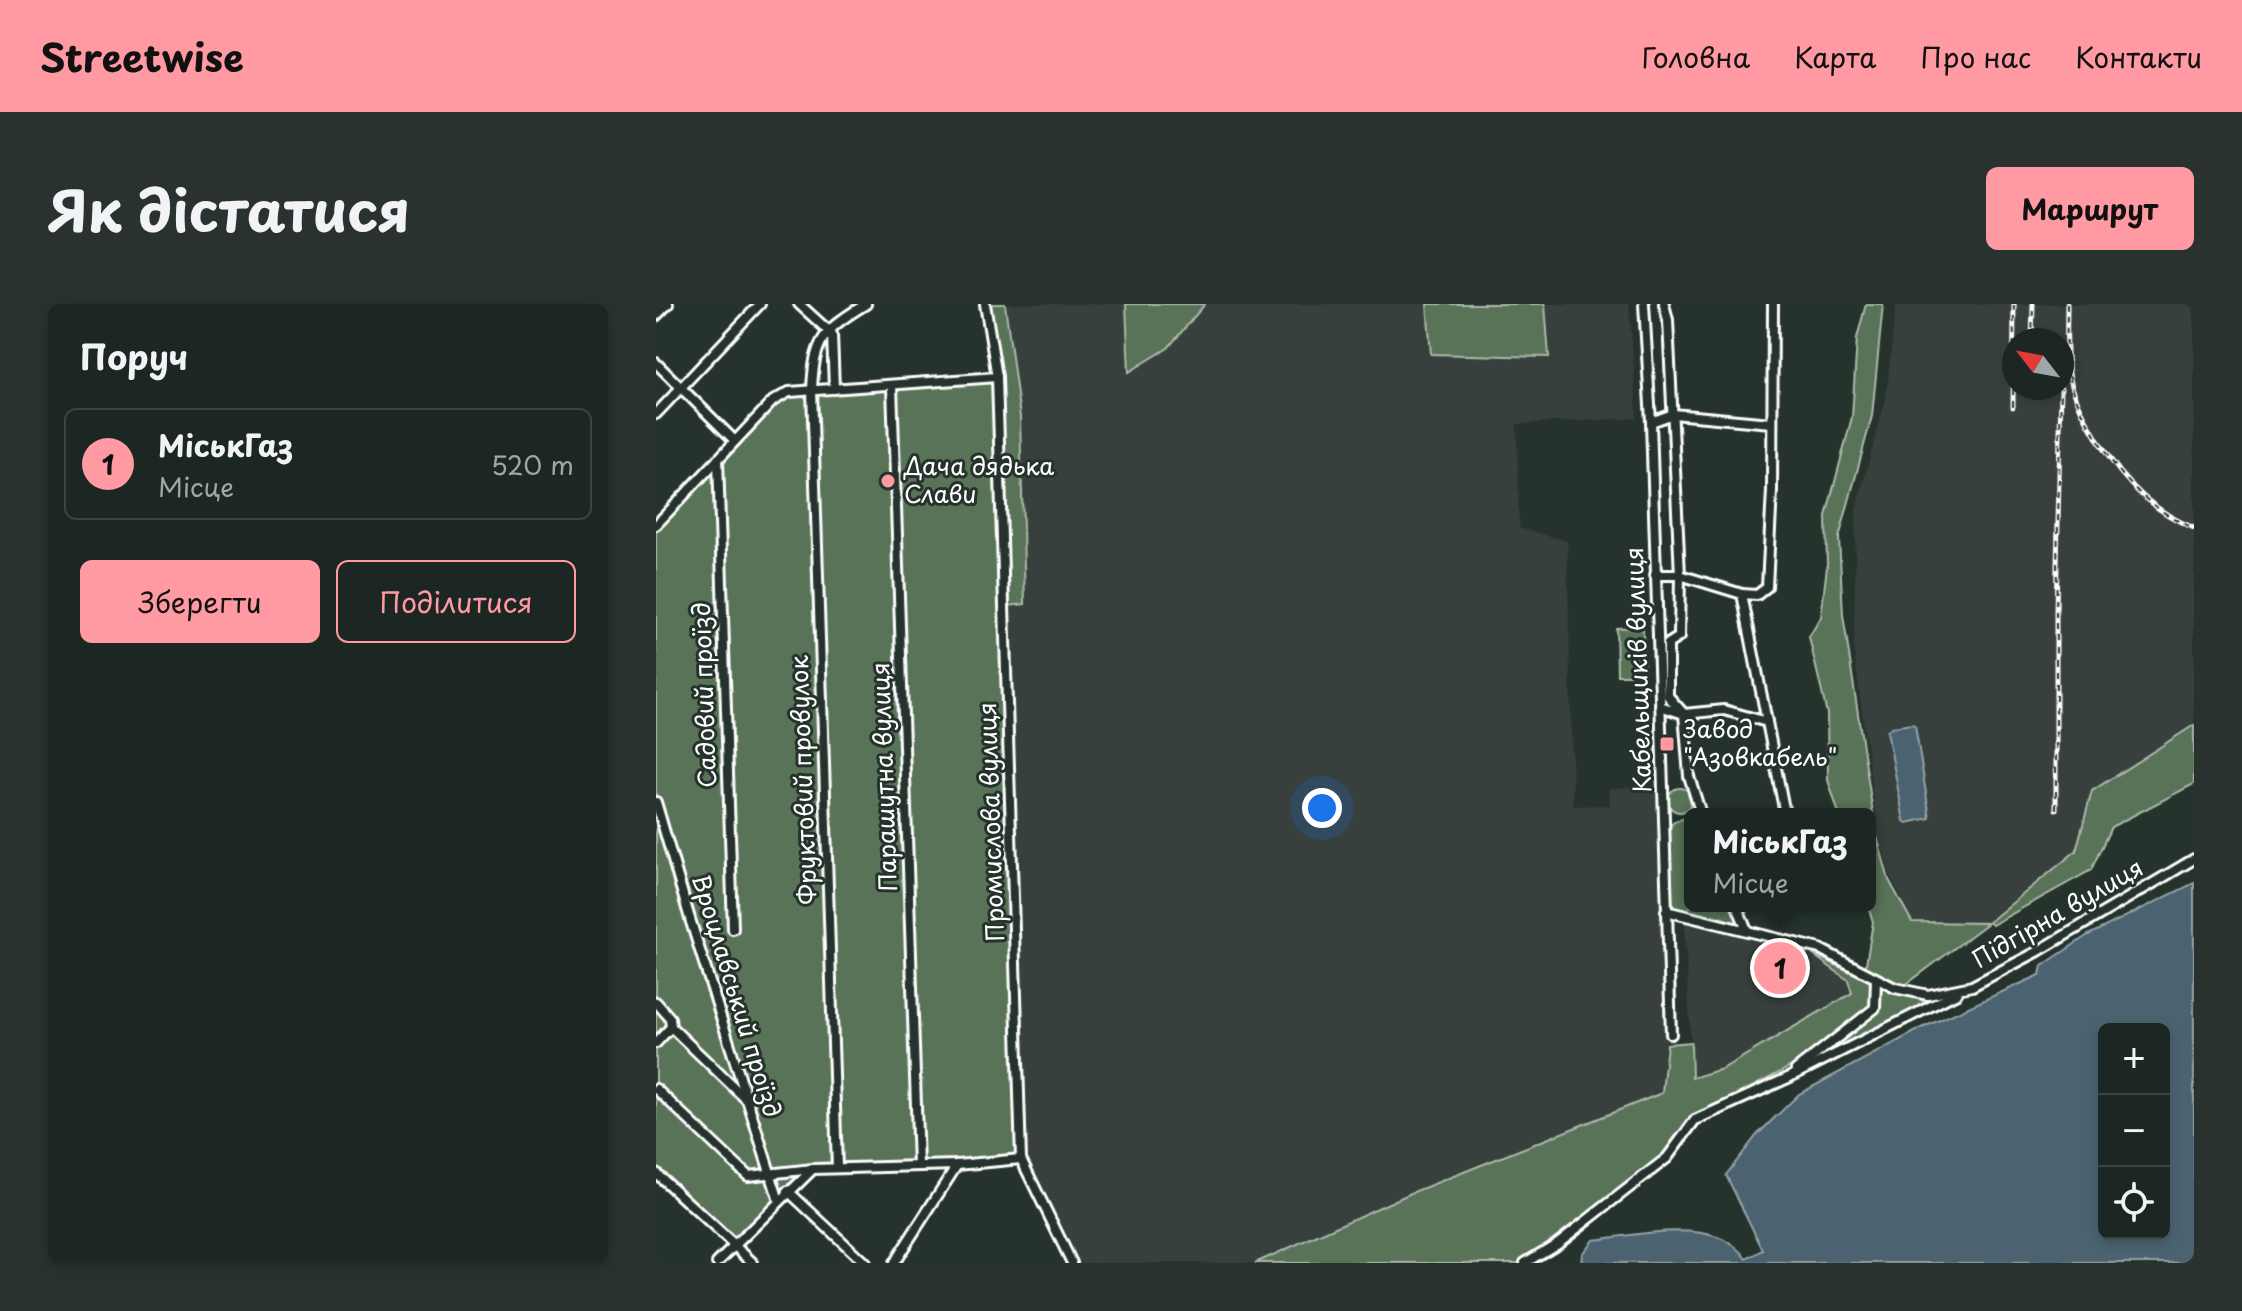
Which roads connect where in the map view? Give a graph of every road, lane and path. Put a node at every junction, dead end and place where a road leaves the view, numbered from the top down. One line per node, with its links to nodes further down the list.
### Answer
1 (668, 304): 9 (street)
2 (760, 304): 14 (street)
3 (799, 304): 10 (street)
4 (866, 304): 10 (street)
5 (985, 304): 12 (street, Промислова вулиця)
6 (1644, 304): 19 (street, Кабельщиків вулиця)
7 (1664, 304): 18 (street, Кабельщиків вулиця)
8 (1773, 304): 20 (street)
9 (656, 316)
10 (829, 331): 15 (street); 16 (street, Фруктовий провулок)
11 (656, 363): 14 (street)
12 (997, 377): 13 (street); 47 (street, Промислова вулиця)
13 (892, 386): 15 (street); 49 (street, Парашутна вулиця)
14 (681, 388): 17 (street); 21 (street)
15 (834, 389): 16 (street)
16 (812, 390): 21 (street); 50 (street, Фруктовий провулок)
17 (656, 414)
18 (1673, 414): 19 (street); 20 (street); 25 (street, Кабельщиків вулиця)
19 (1651, 422): 24 (street, Кабельщиків вулиця)
20 (1771, 423): 26 (street)
21 (735, 441): 22 (street)
22 (718, 459): 23 (street); 36 (street, Садовий проїзд)
23 (656, 525)
24 (1655, 575): 25 (street); 27 (street, Кабельщиків вулиця)
25 (1680, 575): 26 (street); 28 (street, Кабельщиків вулиця)
26 (1742, 594): 29 (street)
27 (1660, 706): 28 (street); 34 (street, Кабельщиків вулиця)
28 (1684, 714): 29 (street); 31 (street, Кабельщиків вулиця)
29 (1767, 722): 32 (street)
30 (656, 802): 46 (street, Вроцлавський проїзд)
31 (1699, 808)
32 (1784, 808)
33 (2194, 859): 39 (street, Підгірна вулиця)
34 (1666, 911): 37 (street, Підгірна вулиця); 42 (street, Кабельщиків вулиця)
35 (1740, 912): 37 (street)
36 (733, 929)
37 (1747, 930): 38 (street, Підгірна вулиця)
38 (1876, 980): 39 (street, Підгірна вулиця); 44 (street)
39 (1972, 986): 44 (street)
40 (656, 1002): 41 (street)
41 (671, 1027): 43 (street); 46 (street)
42 (1671, 1034)
43 (656, 1043)
44 (1790, 1077): 62 (street)
45 (656, 1089): 53 (street)
46 (748, 1101): 53 (street, Вроцлавський проїзд)
47 (1021, 1159): 48 (street); 61 (street)
48 (957, 1165): 49 (street); 60 (street)
49 (918, 1166): 50 (street)
50 (837, 1168): 51 (street)
51 (813, 1169): 53 (street); 54 (street)
52 (656, 1173): 56 (street)
53 (769, 1173): 55 (street, Вроцлавський проїзд)
54 (788, 1191): 55 (street); 59 (street)
55 (779, 1201): 56 (street)
56 (734, 1245): 57 (street); 58 (street)
57 (717, 1263)
58 (753, 1263)
59 (865, 1263)
60 (894, 1263)
61 (1072, 1263)
62 (1525, 1263)

